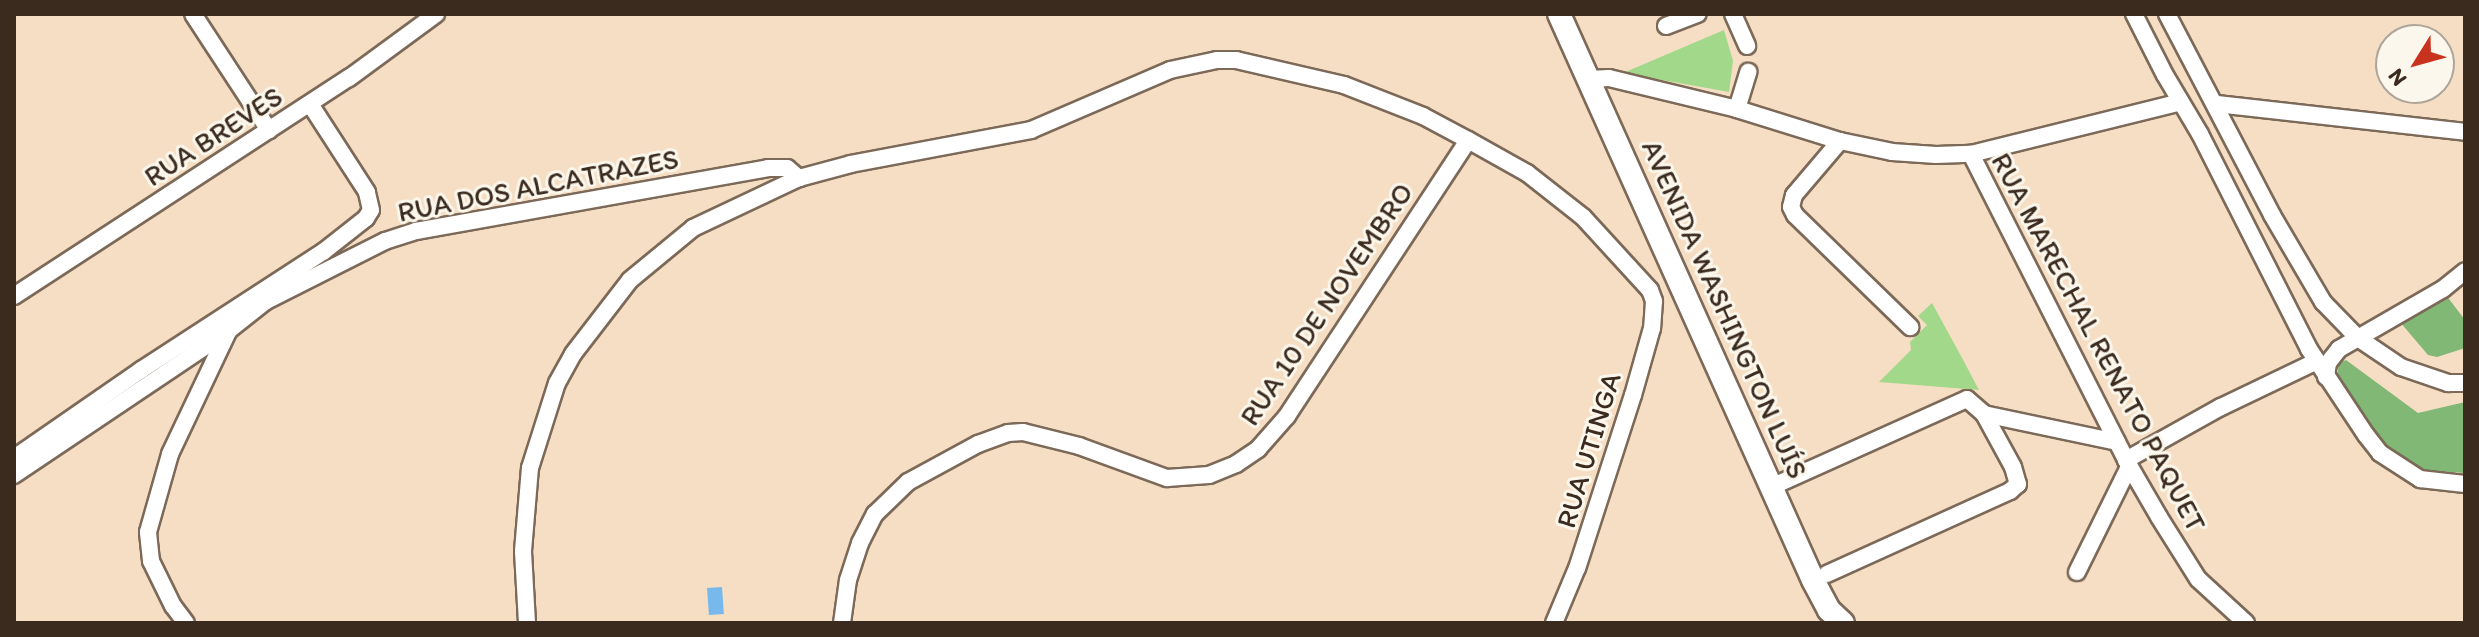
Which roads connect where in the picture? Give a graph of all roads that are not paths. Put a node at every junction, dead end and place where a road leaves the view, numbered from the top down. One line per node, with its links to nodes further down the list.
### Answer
1 (193, 14): 16 (street)
2 (436, 14): 13 (street, RUA BREVES)
3 (1559, 14): 11 (main road, AVENIDA WASHINGTON LUÍS)
4 (1698, 14): 8 (street)
5 (1733, 14): 9 (street)
6 (2134, 14): 12 (street)
7 (2167, 14): 14 (street)
8 (1666, 26)
9 (1747, 46)
10 (1748, 72): 15 (street)
11 (1589, 79): 15 (street); 44 (main road, AVENIDA WASHINGTON LUÍS)
12 (2181, 102): 20 (street); 28 (street)
13 (310, 104): 16 (street, RUA BREVES); 33 (street)
14 (2217, 104): 17 (street); 27 (street)
15 (1737, 109): 19 (street)
16 (269, 130): 24 (street, RUA BREVES)
17 (2465, 132)
18 (1468, 140): 21 (street, RUA DOS ALCATRAZES); 23 (street, RUA DOS ALCATRAZES); 42 (street, RUA 10 DE NOVEMBRO)
19 (1840, 141): 20 (street); 25 (street)
20 (1971, 154): 32 (street, RUA MARECHAL RENATO PAQUET)
21 (799, 178): 26 (street, RUA DOS ALCATRAZES); 41 (street, RUA DOS ALCATRAZES)
22 (2465, 271): 27 (street)
23 (1650, 290): 43 (street, RUA UTINGA)
24 (14, 296)
25 (1910, 327)
26 (228, 331): 35 (street, RUA DOS ALCATRAZES); 40 (street)
27 (2358, 338): 29 (street); 30 (street)
28 (2317, 361): 29 (street); 34 (street)
29 (2326, 377): 37 (street)
30 (2465, 383)
31 (1984, 414): 32 (street); 36 (street); 39 (street)
32 (2117, 442): 34 (street, RUA MARECHAL RENATO PAQUET)
33 (14, 458)
34 (2128, 463): 38 (street); 45 (street, RUA MARECHAL RENATO PAQUET)
35 (14, 475)
36 (1780, 483)
37 (2465, 484)
38 (2077, 572)
39 (1827, 574)
40 (186, 623)
41 (527, 623)
42 (842, 623)
43 (1554, 623)
44 (1843, 623)
45 (2246, 623)

